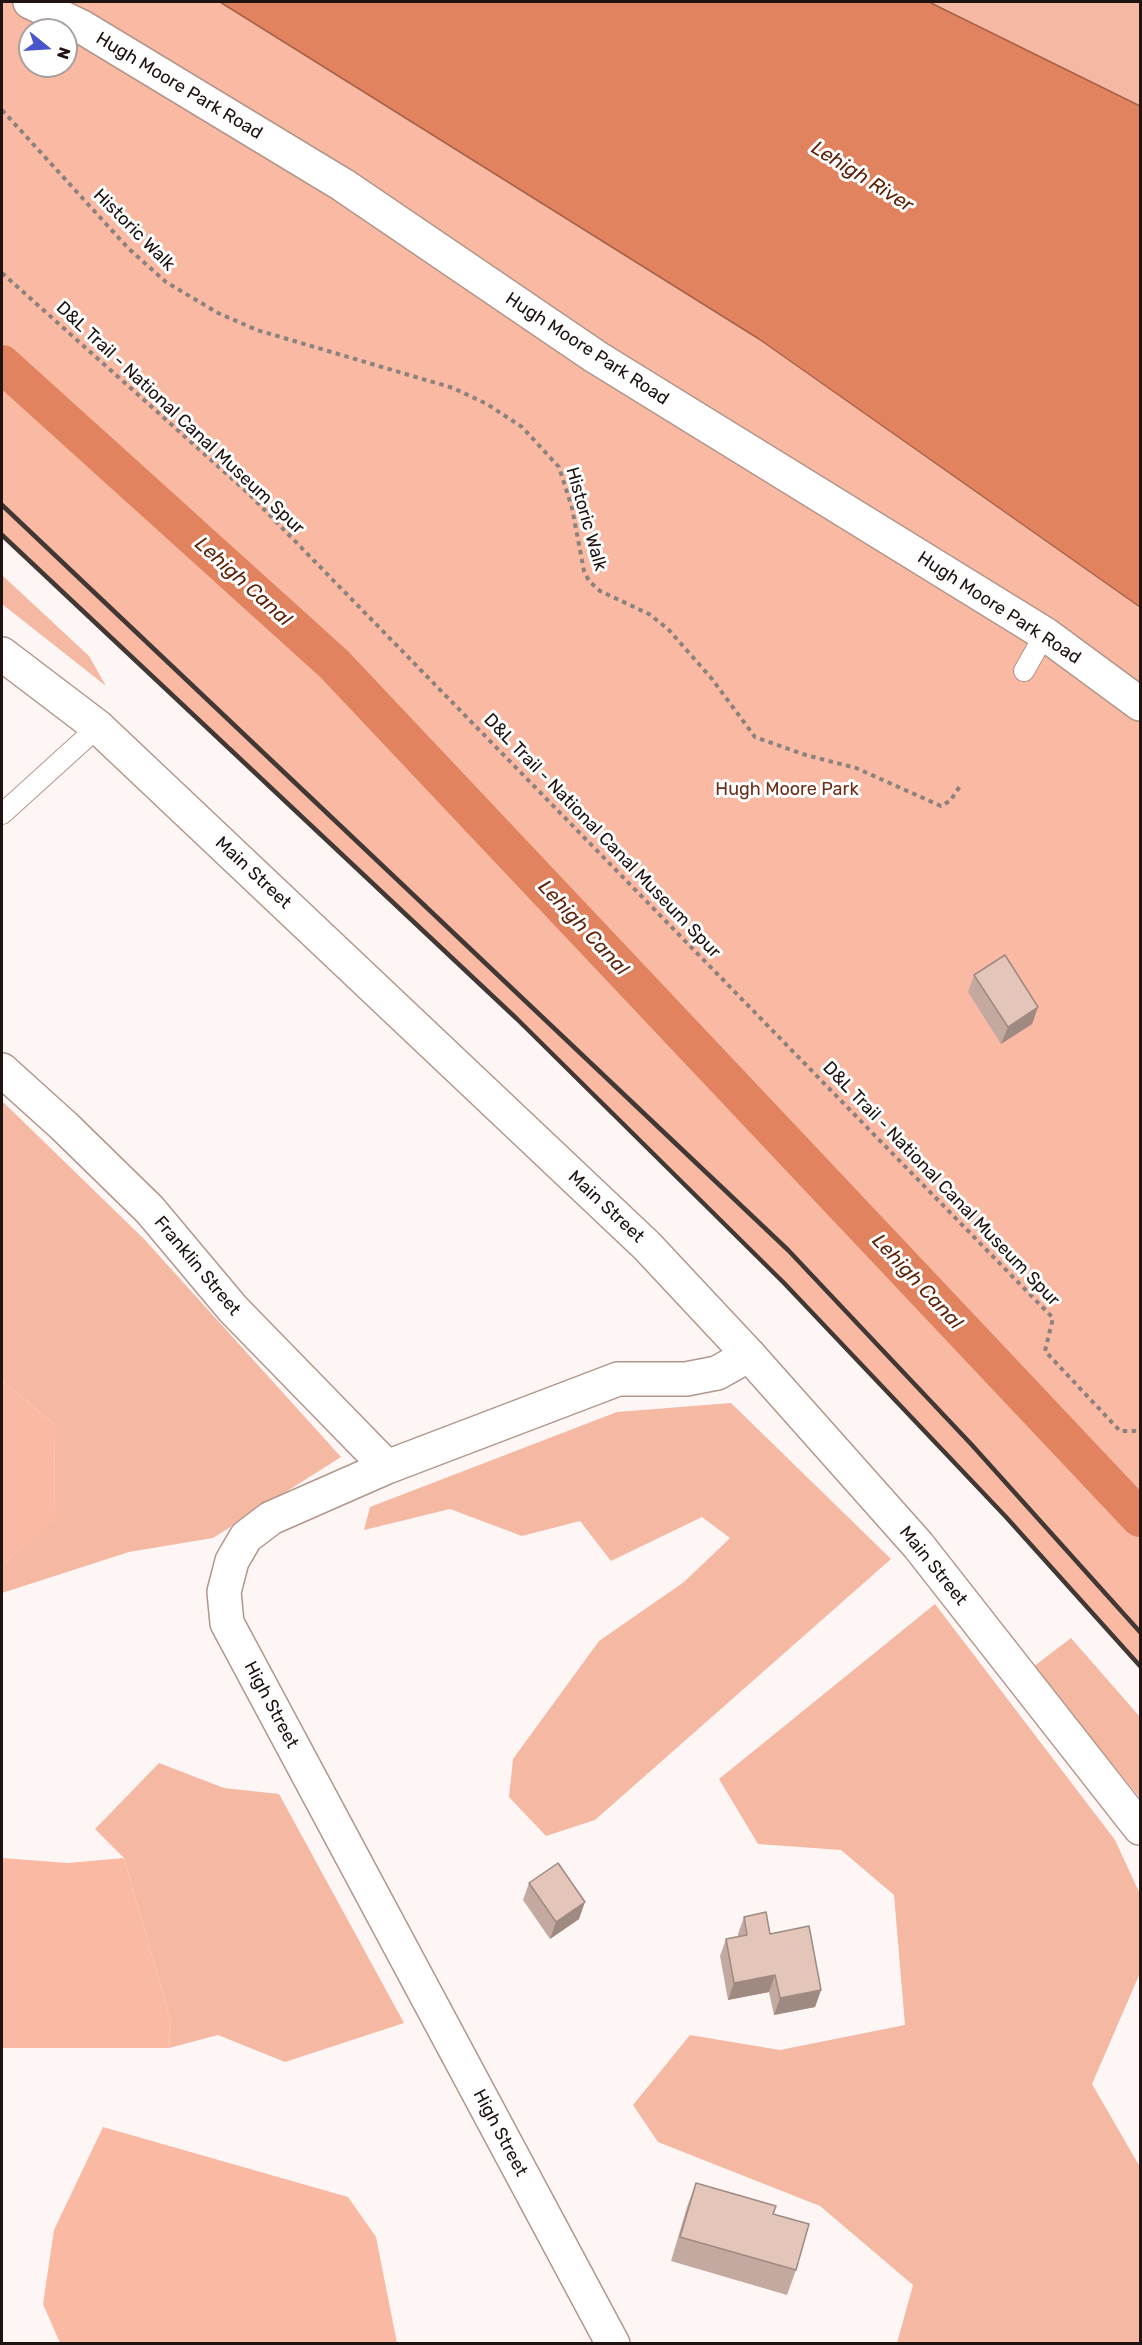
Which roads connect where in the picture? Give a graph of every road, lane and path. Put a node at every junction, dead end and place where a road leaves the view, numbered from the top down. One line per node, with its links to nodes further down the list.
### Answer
1 (30, 2): 4 (street, Hugh Moore Park Road)
2 (2, 110): 9 (path, Historic Walk)
3 (2, 273): 13 (path, D&L Trail - National Canal Museum Spur)
4 (1045, 634): 6 (lane); 7 (street, Hugh Moore Park Road)
5 (2, 654): 8 (street, Main Street)
6 (1024, 671)
7 (1140, 704)
8 (98, 727): 10 (lane); 12 (street, Main Street)
9 (960, 786)
10 (2, 814)
11 (2, 1070): 14 (street, Franklin Street)
12 (749, 1355): 14 (street, High Street); 15 (street, Main Street)
13 (1140, 1431)
14 (387, 1467): 16 (street, High Street)
15 (1140, 1828)
16 (613, 2343)

